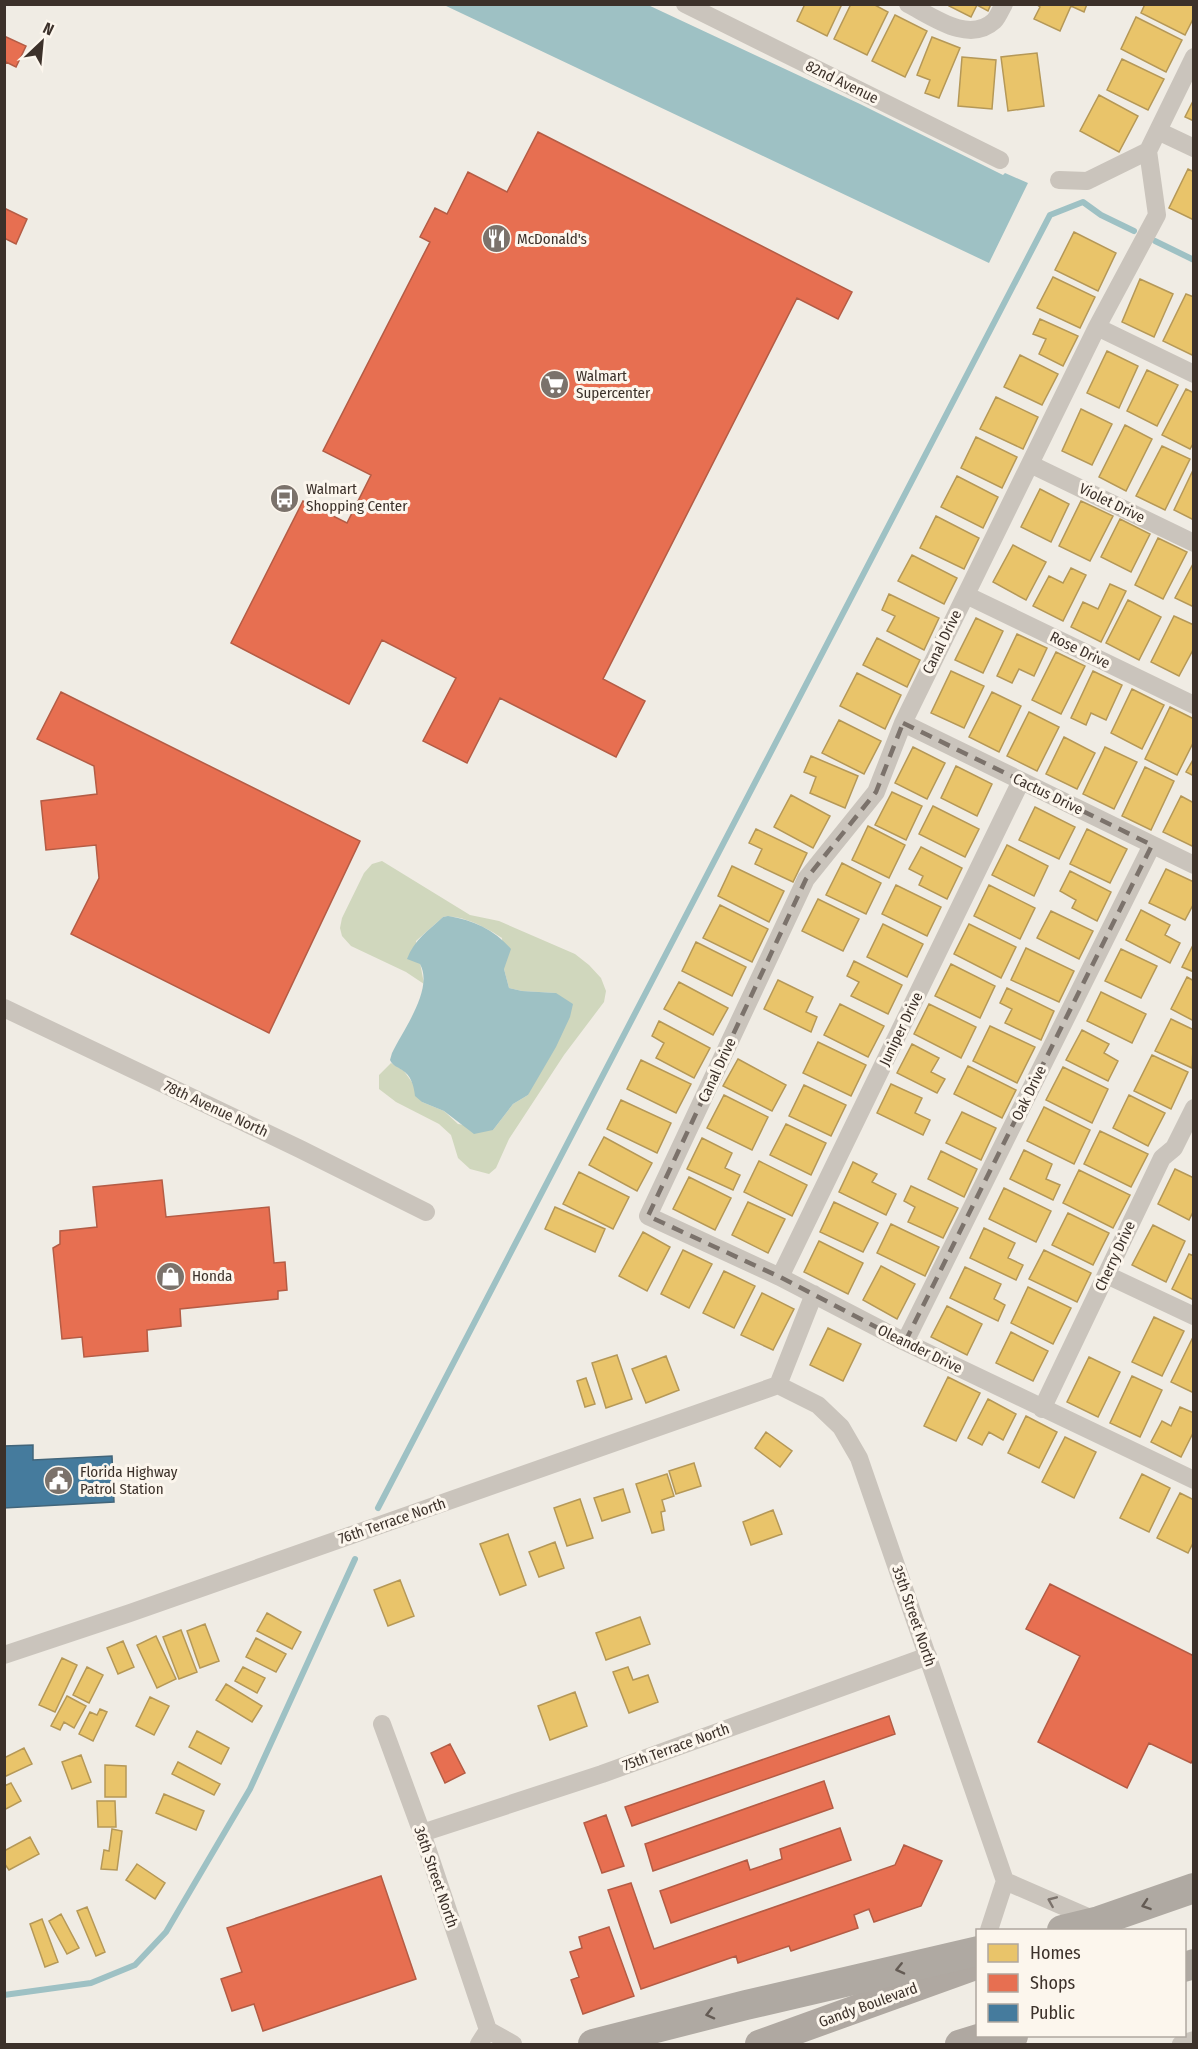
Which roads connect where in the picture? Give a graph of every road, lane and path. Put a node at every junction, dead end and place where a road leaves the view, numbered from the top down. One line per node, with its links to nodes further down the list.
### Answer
1 (685, 4): 8 (street, 82nd Avenue)
2 (908, 4): 3 (street)
3 (999, 12)
4 (1194, 57): 5 (street)
5 (1158, 131): 6 (street); 7 (street)
6 (1194, 148)
7 (1148, 151): 9 (street); 10 (street, Canal Drive)
8 (1000, 160)
9 (1059, 180)
10 (1097, 327): 11 (street); 12 (street, Canal Drive)
11 (1194, 374)
12 (1030, 464): 13 (street, Violet Drive); 14 (street, Canal Drive)
13 (1194, 543)
14 (966, 595): 15 (street, Rose Drive); 16 (street, Canal Drive)
15 (1194, 705)
16 (903, 723): 17 (street, Cactus Drive); 23 (street, Canal Drive)
17 (1021, 781): 18 (street, Cactus Drive); 25 (street, Juniper Drive)
18 (1152, 844): 19 (street, Cactus Drive); 28 (street, Oak Drive)
19 (1194, 865)
20 (4, 1008): 22 (street, 78th Avenue North)
21 (1194, 1108): 24 (street, Cherry Drive)
22 (426, 1212)
23 (648, 1216): 25 (street, Oleander Drive)
24 (1107, 1275): 27 (street); 30 (street, Cherry Drive)
25 (780, 1277): 26 (street, Oleander Drive)
26 (814, 1294): 28 (street, Oleander Drive); 29 (street)
27 (1194, 1316)
28 (905, 1342): 30 (street, Oleander Drive)
29 (778, 1385): 32 (street, 76th Terrace North); 33 (street, 35th Street North)
30 (1042, 1408): 31 (street, Oleander Drive)
31 (1194, 1480)
32 (4, 1655)
33 (928, 1656): 35 (street, 75th Terrace North); 36 (street, 35th Street North)
34 (382, 1725): 35 (street, 36th Street North)
35 (422, 1833): 43 (street, 36th Street North)
36 (1005, 1881): 38 (street, one-way to 36); 39 (street)
37 (1194, 1888): 38 (highway, one-way to 38)
38 (1086, 1926): 40 (highway)
39 (990, 1929)
40 (1068, 1929)
41 (976, 1951): 48 (highway, one-way to 48)
42 (976, 1966): 49 (main road, Gandy Boulevard)
43 (484, 2037): 47 (street, 36th Street North)
44 (982, 2037): 50 (main road)
45 (1010, 2037): 51 (highway)
46 (1194, 2040): 52 (street)
47 (513, 2044)
48 (593, 2044)
49 (759, 2044)
50 (959, 2044)
51 (993, 2044)
52 (1181, 2044)

